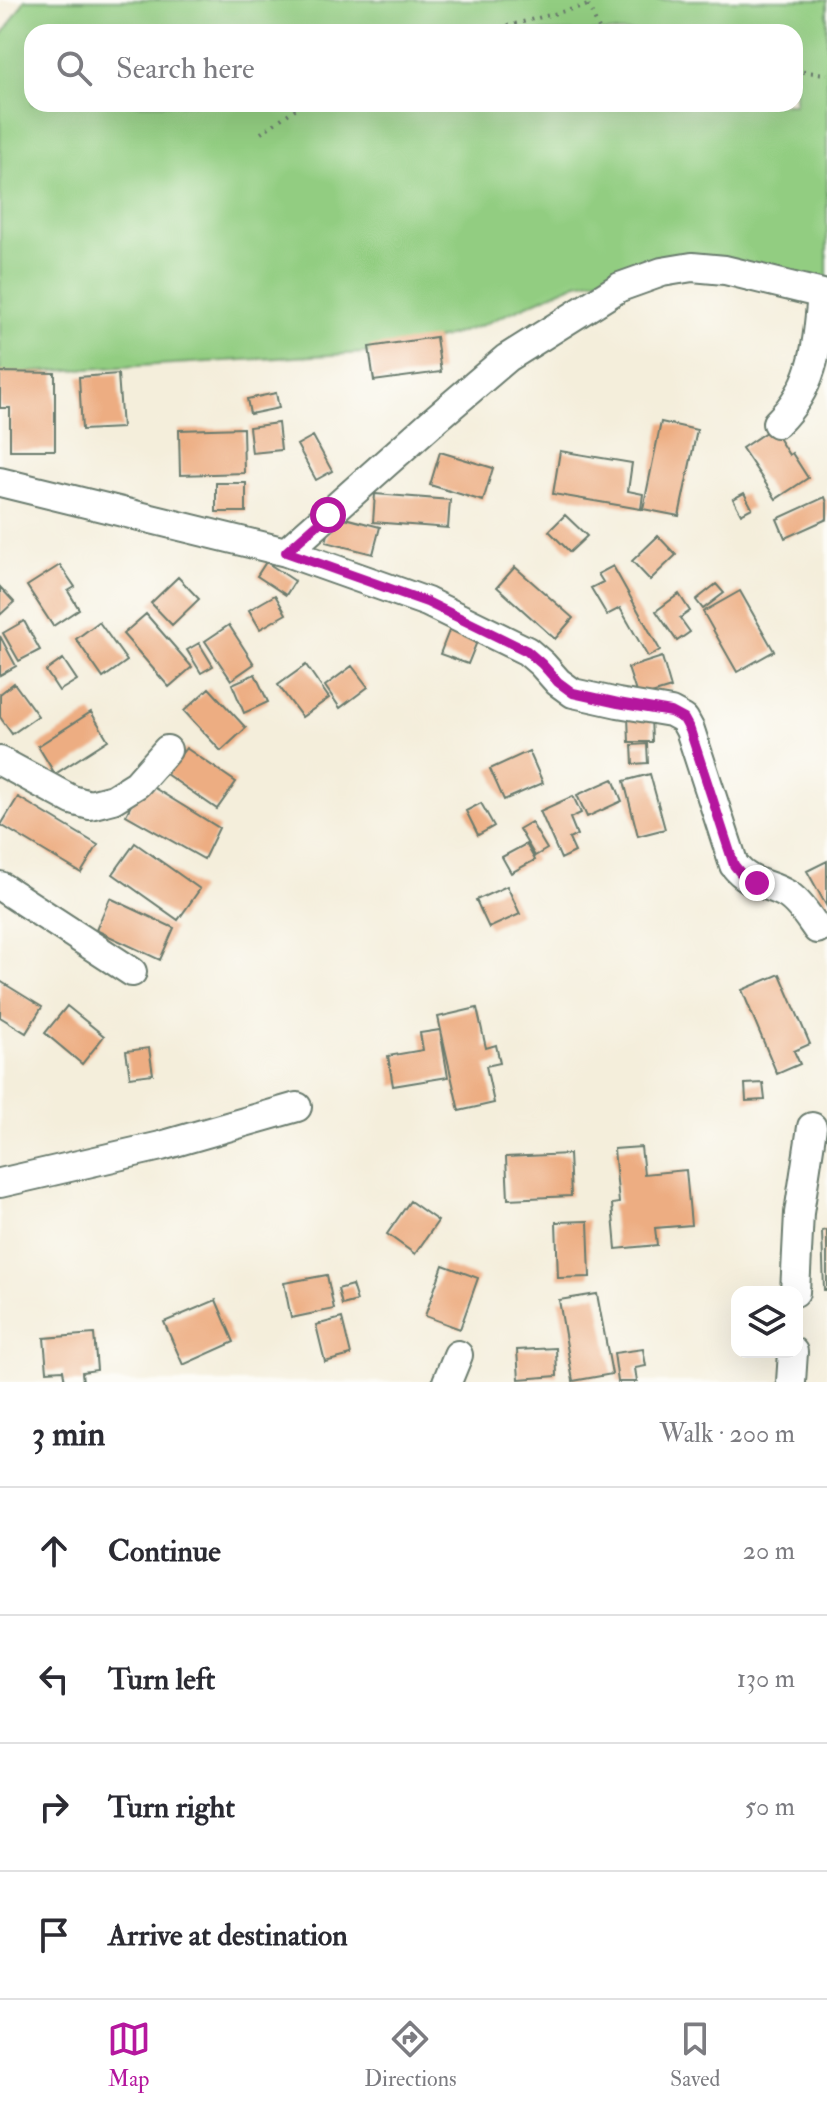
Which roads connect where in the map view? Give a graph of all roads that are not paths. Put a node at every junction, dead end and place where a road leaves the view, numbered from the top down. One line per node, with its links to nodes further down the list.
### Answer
1 (824, 295): 2 (street); 5 (street)
2 (823, 334): 3 (street)
3 (777, 423)
4 (0, 482): 5 (street)
5 (286, 552): 9 (street)
6 (167, 750): 7 (street)
7 (0, 761)
8 (0, 886): 10 (street)
9 (817, 929)
10 (132, 972)
11 (297, 1107): 13 (street)
12 (812, 1127): 14 (street)
13 (0, 1183)
14 (795, 1286)
15 (458, 1355): 17 (street)
16 (793, 1358): 18 (street)
17 (447, 1382)
18 (791, 1382)

